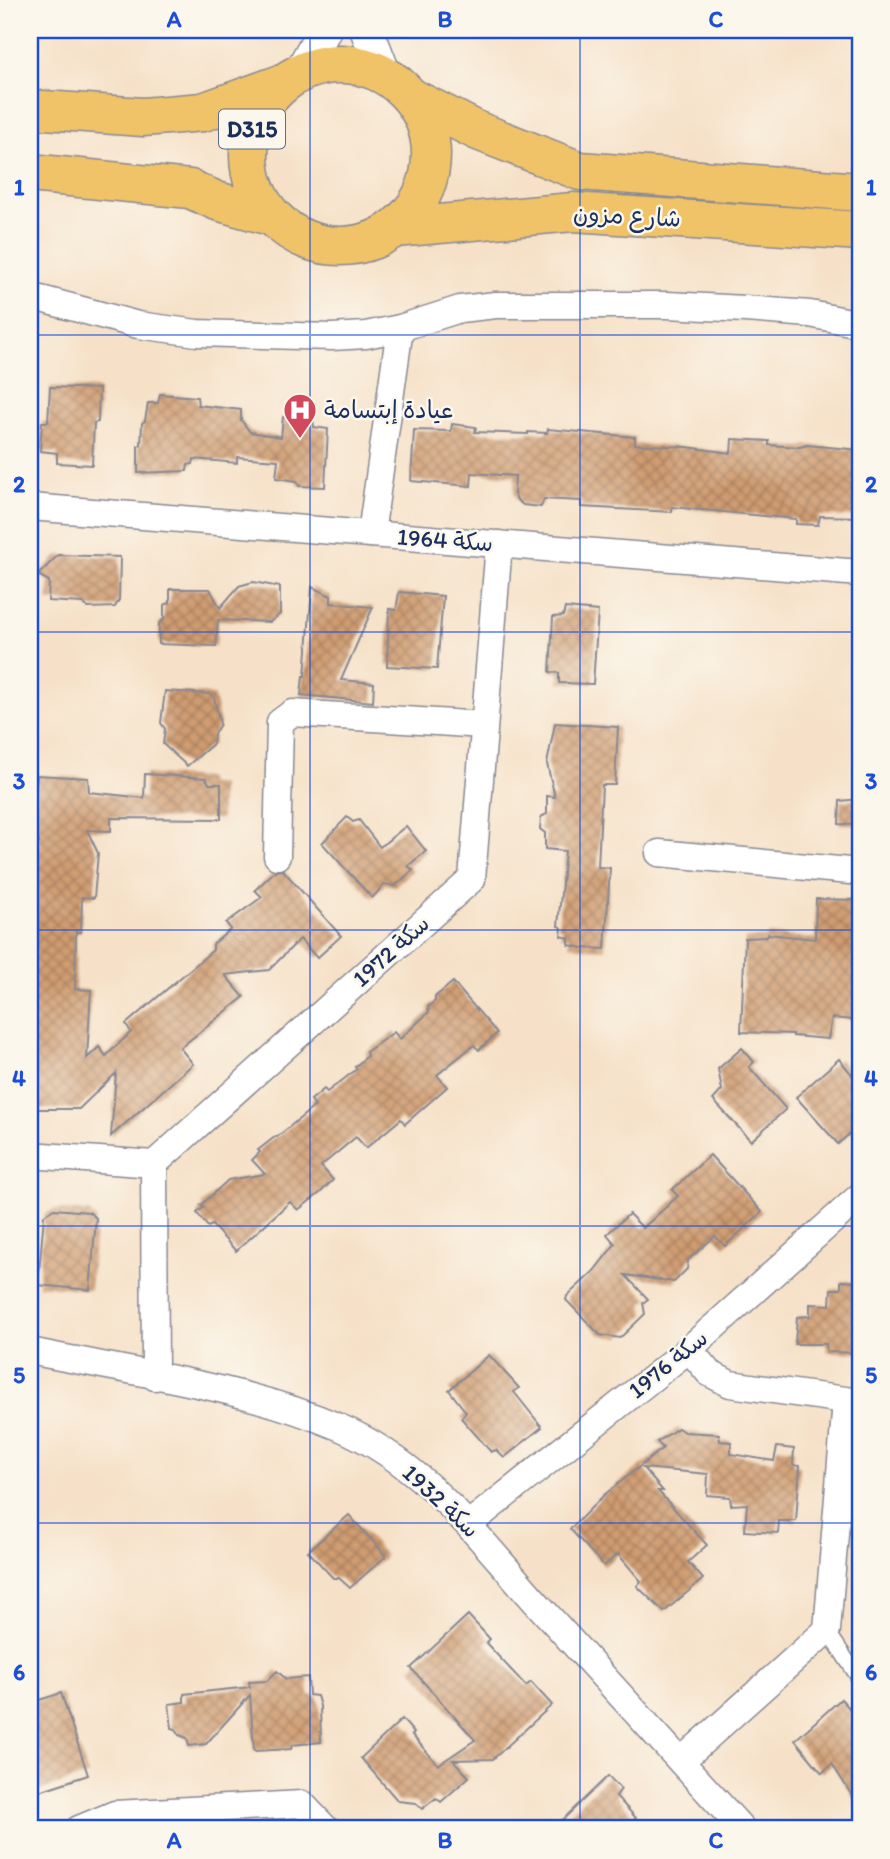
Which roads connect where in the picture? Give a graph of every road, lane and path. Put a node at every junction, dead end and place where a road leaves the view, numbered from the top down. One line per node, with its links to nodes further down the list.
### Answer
1 (324, 30): 3 (street)
2 (367, 30): 4 (street)
3 (291, 78): 4 (main road, D315); 5 (main road, D315); 8 (main road, D315)
4 (398, 86): 7 (main road, شارع مزون / D315); 9 (main road, D315)
5 (30, 109)
6 (30, 173): 8 (main road, D315)
7 (860, 192)
8 (270, 216): 9 (main road, D315)
9 (395, 228): 10 (main road, شارع مزون / D315)
10 (860, 232)
11 (30, 296): 13 (street)
12 (860, 324): 13 (street)
13 (400, 328): 15 (street)
14 (30, 507): 15 (street, سكة 1964)
15 (371, 534): 16 (street, سكة 1964)
16 (499, 544): 17 (street, سكة 1964); 18 (street, سكة 1972)
17 (860, 573)
18 (484, 725): 20 (street); 23 (street, سكة 1972)
19 (659, 853): 21 (street)
20 (277, 856)
21 (860, 872)
22 (30, 1155): 23 (street)
23 (155, 1164): 27 (street)
24 (860, 1196): 25 (street, سكة 1976)
25 (688, 1349): 28 (street); 29 (street, سكة 1976)
26 (30, 1351): 27 (street, سكة 1932)
27 (155, 1377): 29 (street, سكة 1932)
28 (853, 1402): 30 (street)
29 (469, 1524): 32 (street, سكة 1932)
30 (827, 1630): 31 (lane); 32 (street)
31 (860, 1680)
32 (681, 1762): 35 (street, سكة 1932)
33 (79, 1829): 34 (street)
34 (326, 1829)
35 (742, 1829)

